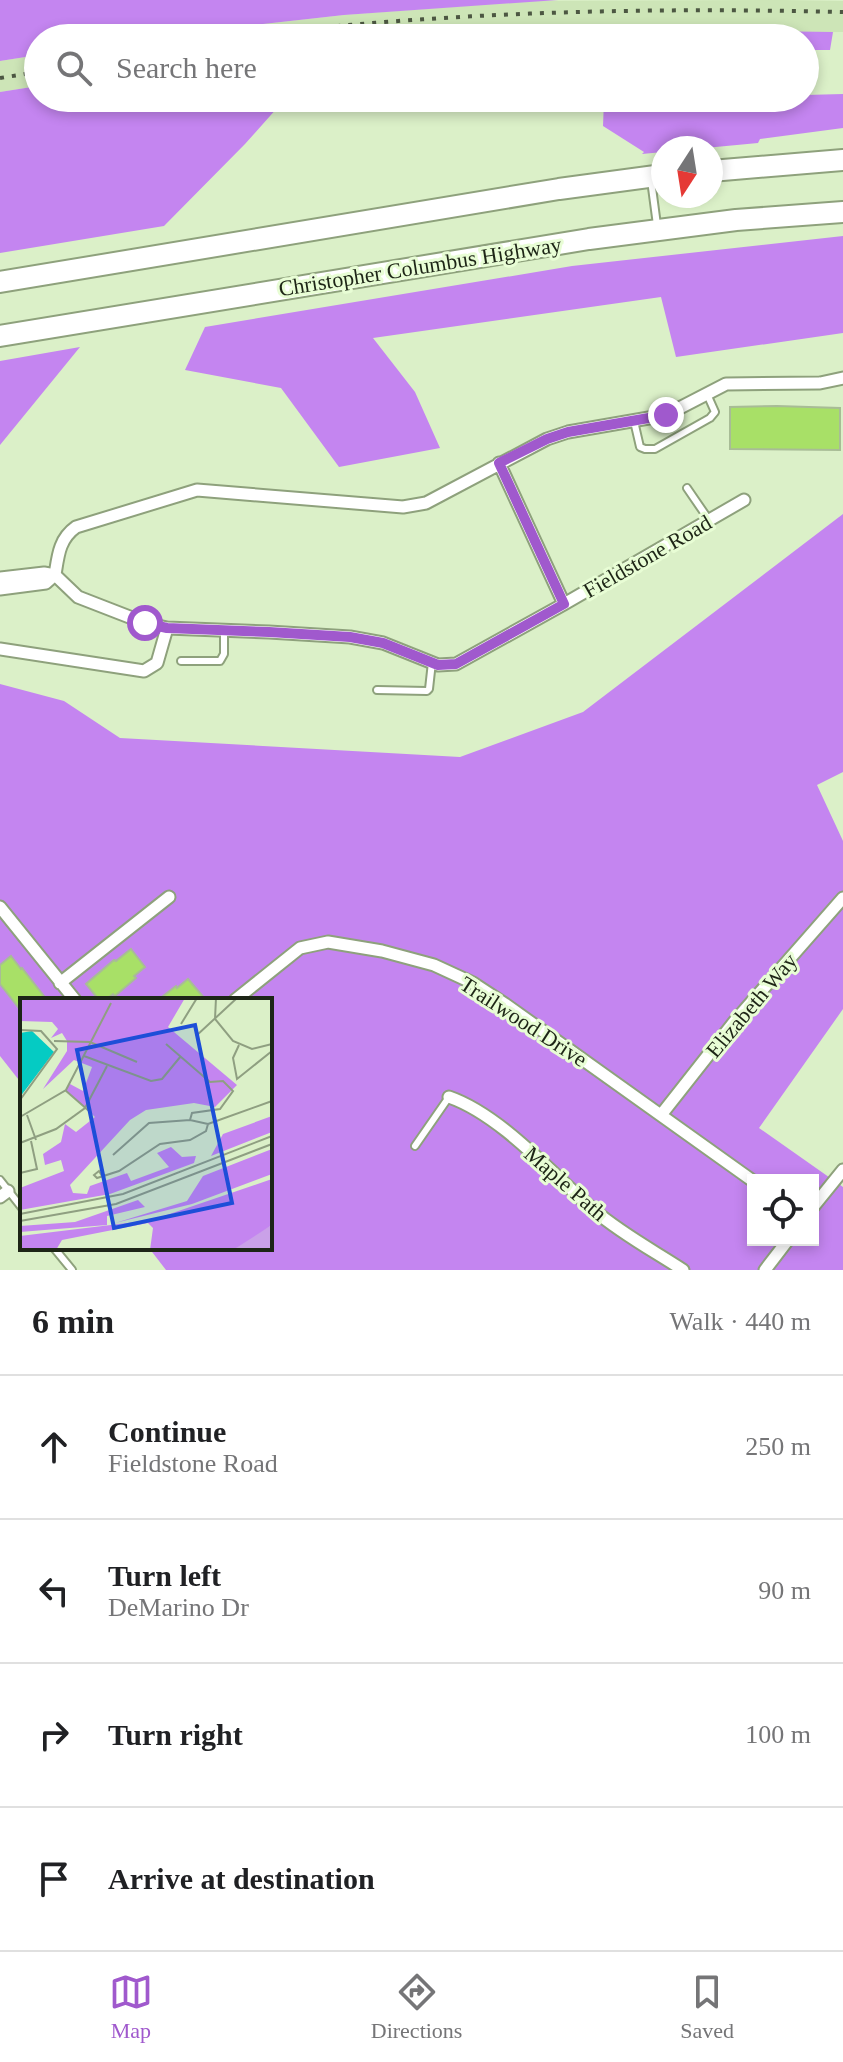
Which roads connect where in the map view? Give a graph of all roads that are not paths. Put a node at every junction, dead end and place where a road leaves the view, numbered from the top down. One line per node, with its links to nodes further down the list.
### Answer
1 (843, 160): 2 (highway)
2 (723, 170)
3 (651, 177): 7 (highway)
4 (658, 208): 6 (lane)
5 (843, 212): 6 (highway, Christopher Columbus Highway)
6 (658, 229): 8 (highway, Christopher Columbus Highway)
7 (0, 282)
8 (0, 336)
9 (843, 378): 10 (street)
10 (706, 393): 11 (street); 11 (lane)
11 (634, 421): 12 (street)
12 (499, 463): 16 (street); 19 (street)
13 (687, 488): 15 (lane)
14 (744, 500): 15 (street, Fieldstone Road)
15 (709, 520): 19 (street, Fieldstone Road)
16 (55, 575): 17 (street); 18 (street); 20 (street, Fieldstone Road)
17 (0, 578)
18 (0, 589)
19 (564, 604): 24 (street, Fieldstone Road)
20 (167, 628): 21 (street, Fieldstone Road); 22 (street)
21 (224, 630): 23 (lane); 24 (street, Fieldstone Road)
22 (0, 649)
23 (181, 661)
24 (432, 662): 25 (lane)
25 (377, 690)
26 (169, 897): 29 (street)
27 (843, 898): 33 (street, Elizabeth Way)
28 (0, 907): 29 (street)
29 (60, 983): 30 (street)
30 (73, 998)
31 (238, 998): 33 (street, Trailwood Drive)
32 (449, 1097): 34 (lane); 44 (street, Maple Path)
33 (661, 1115): 36 (street, Trailwood Drive)
34 (415, 1146)
35 (843, 1170): 39 (street)
36 (747, 1177)
37 (0, 1180): 38 (lane)
38 (4, 1194): 40 (lane)
39 (819, 1200)
40 (20, 1206)
41 (783, 1246): 45 (street)
42 (56, 1250): 43 (lane)
43 (72, 1270)
44 (683, 1270)
45 (765, 1270)

